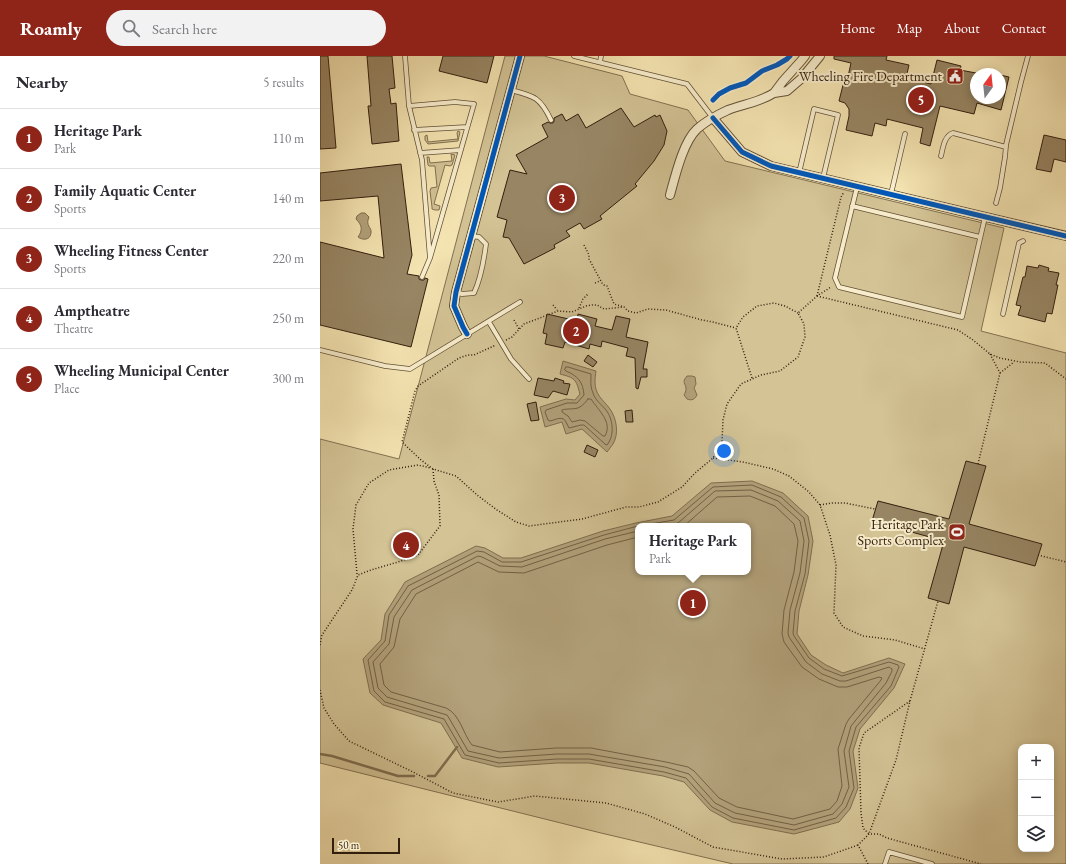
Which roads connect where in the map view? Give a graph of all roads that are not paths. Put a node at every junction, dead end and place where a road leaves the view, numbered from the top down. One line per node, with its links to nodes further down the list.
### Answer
1 (405, 56): 11 (lane)
2 (520, 56): 9 (street)
3 (574, 56): 8 (lane)
4 (601, 56): 8 (lane)
5 (805, 56): 10 (street)
6 (820, 56): 10 (street)
7 (1028, 56): 17 (lane)
8 (600, 62): 12 (lane)
9 (510, 90): 13 (lane); 29 (street)
10 (774, 93): 12 (street)
11 (409, 106): 14 (lane); 15 (lane)
12 (713, 118): 21 (street); 24 (street)
13 (551, 120)
14 (467, 127): 15 (lane); 18 (lane)
15 (414, 130): 19 (lane)
16 (905, 134): 25 (lane)
17 (1006, 147): 20 (lane); 26 (lane)
18 (461, 150): 19 (lane); 33 (lane)
19 (420, 152): 33 (lane)
20 (941, 156)
21 (799, 173): 22 (street); 22 (lane)
22 (823, 179): 23 (street)
23 (856, 187): 25 (street); 27 (lane)
24 (670, 195)
25 (891, 195): 28 (street)
26 (996, 203)
27 (852, 206): 31 (lane); 31 (lane)
28 (985, 217): 30 (street); 31 (lane)
29 (470, 236): 35 (street); 35 (lane)
30 (1066, 236)
31 (980, 238)
32 (1023, 241): 37 (lane)
33 (430, 258): 34 (lane)
34 (422, 277)
35 (456, 292): 39 (street)
36 (520, 302): 38 (lane)
37 (1003, 314)
38 (489, 322): 39 (lane); 41 (lane)
39 (467, 334): 40 (lane)
40 (320, 350)
41 (529, 379)
42 (885, 864): 43 (lane)
43 (932, 864)

